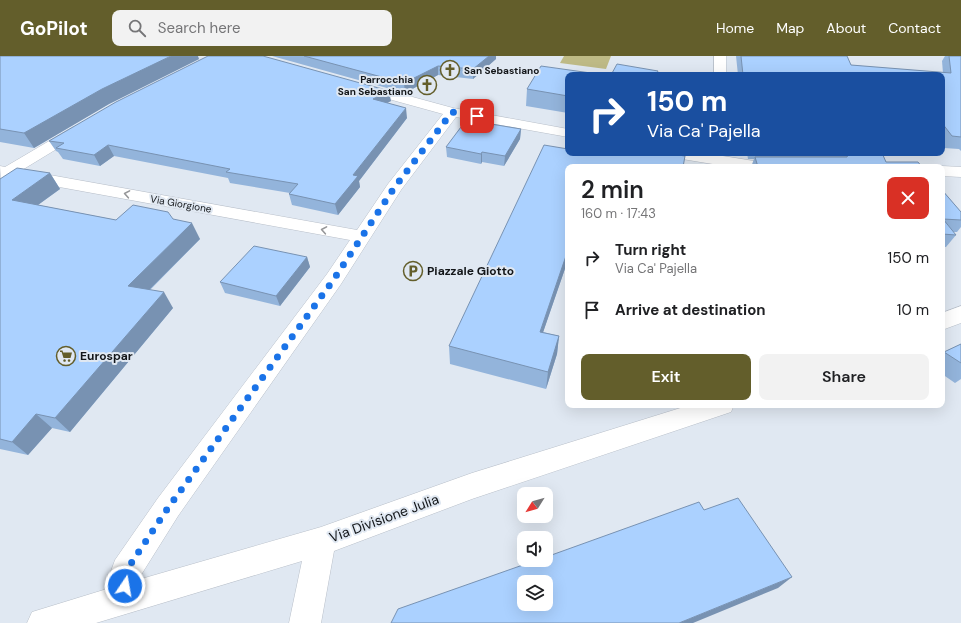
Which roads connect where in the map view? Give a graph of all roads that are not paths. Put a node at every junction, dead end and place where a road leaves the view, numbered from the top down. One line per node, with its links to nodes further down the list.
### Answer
1 (720, 56): 2 (street)
2 (720, 72)
3 (352, 84): 4 (street)
4 (452, 112): 6 (street); 13 (street)
5 (89, 123): 12 (street)
6 (565, 132)
7 (716, 156): 8 (street)
8 (729, 157): 9 (street)
9 (748, 164)
10 (945, 171): 11 (street)
11 (961, 172)
12 (2, 173): 13 (street, Via Giorgione, one-way to 12)
13 (363, 236): 18 (street)
14 (961, 314): 15 (street)
15 (945, 321)
16 (713, 408): 17 (street, Via Divisione Julia)
17 (321, 541): 18 (street, Via Divisione Julia); 20 (street)
18 (124, 600): 19 (street, Via Divisione Julia)
19 (43, 623)
20 (305, 623)

